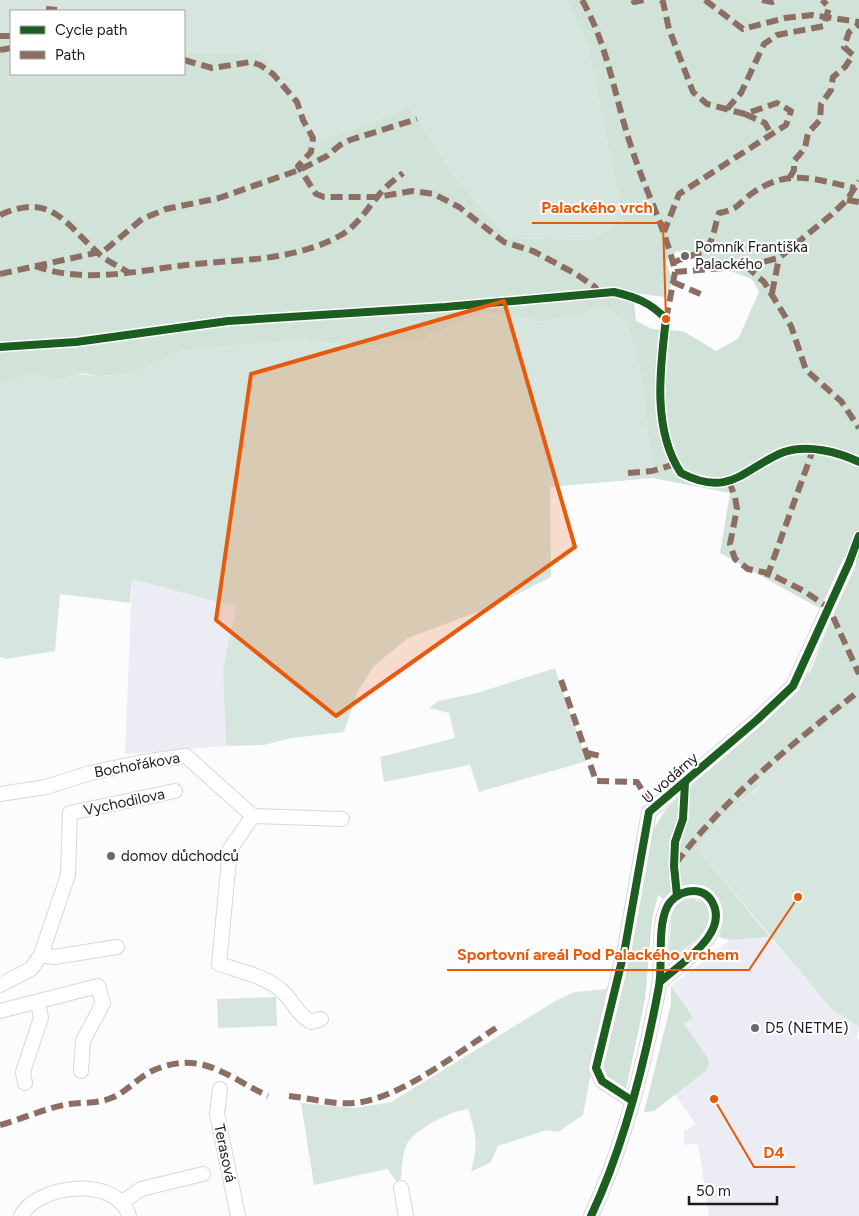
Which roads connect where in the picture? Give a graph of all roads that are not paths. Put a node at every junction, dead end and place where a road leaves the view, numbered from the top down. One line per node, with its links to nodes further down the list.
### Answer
1 (850, 563): 16 (street, U vodárny)
2 (176, 791): 7 (street, Vychodilova)
3 (0, 794): 4 (street, Bochořákova)
4 (253, 816): 5 (street); 12 (street)
5 (342, 819)
6 (117, 948): 7 (street)
7 (41, 955): 9 (street, Vychodilova)
8 (660, 982): 8 (street); 16 (street)
9 (0, 985)
10 (38, 1002): 11 (street); 13 (street); 14 (street)
11 (0, 1012)
12 (321, 1019)
13 (81, 1071)
14 (25, 1083)
15 (220, 1089): 22 (street, Terasová)
16 (631, 1100): 24 (street)
17 (203, 1174): 19 (street)
18 (401, 1188): 23 (street)
19 (121, 1203): 20 (street); 21 (street)
20 (21, 1216)
21 (129, 1216)
22 (238, 1216)
23 (406, 1216)
24 (591, 1216)

